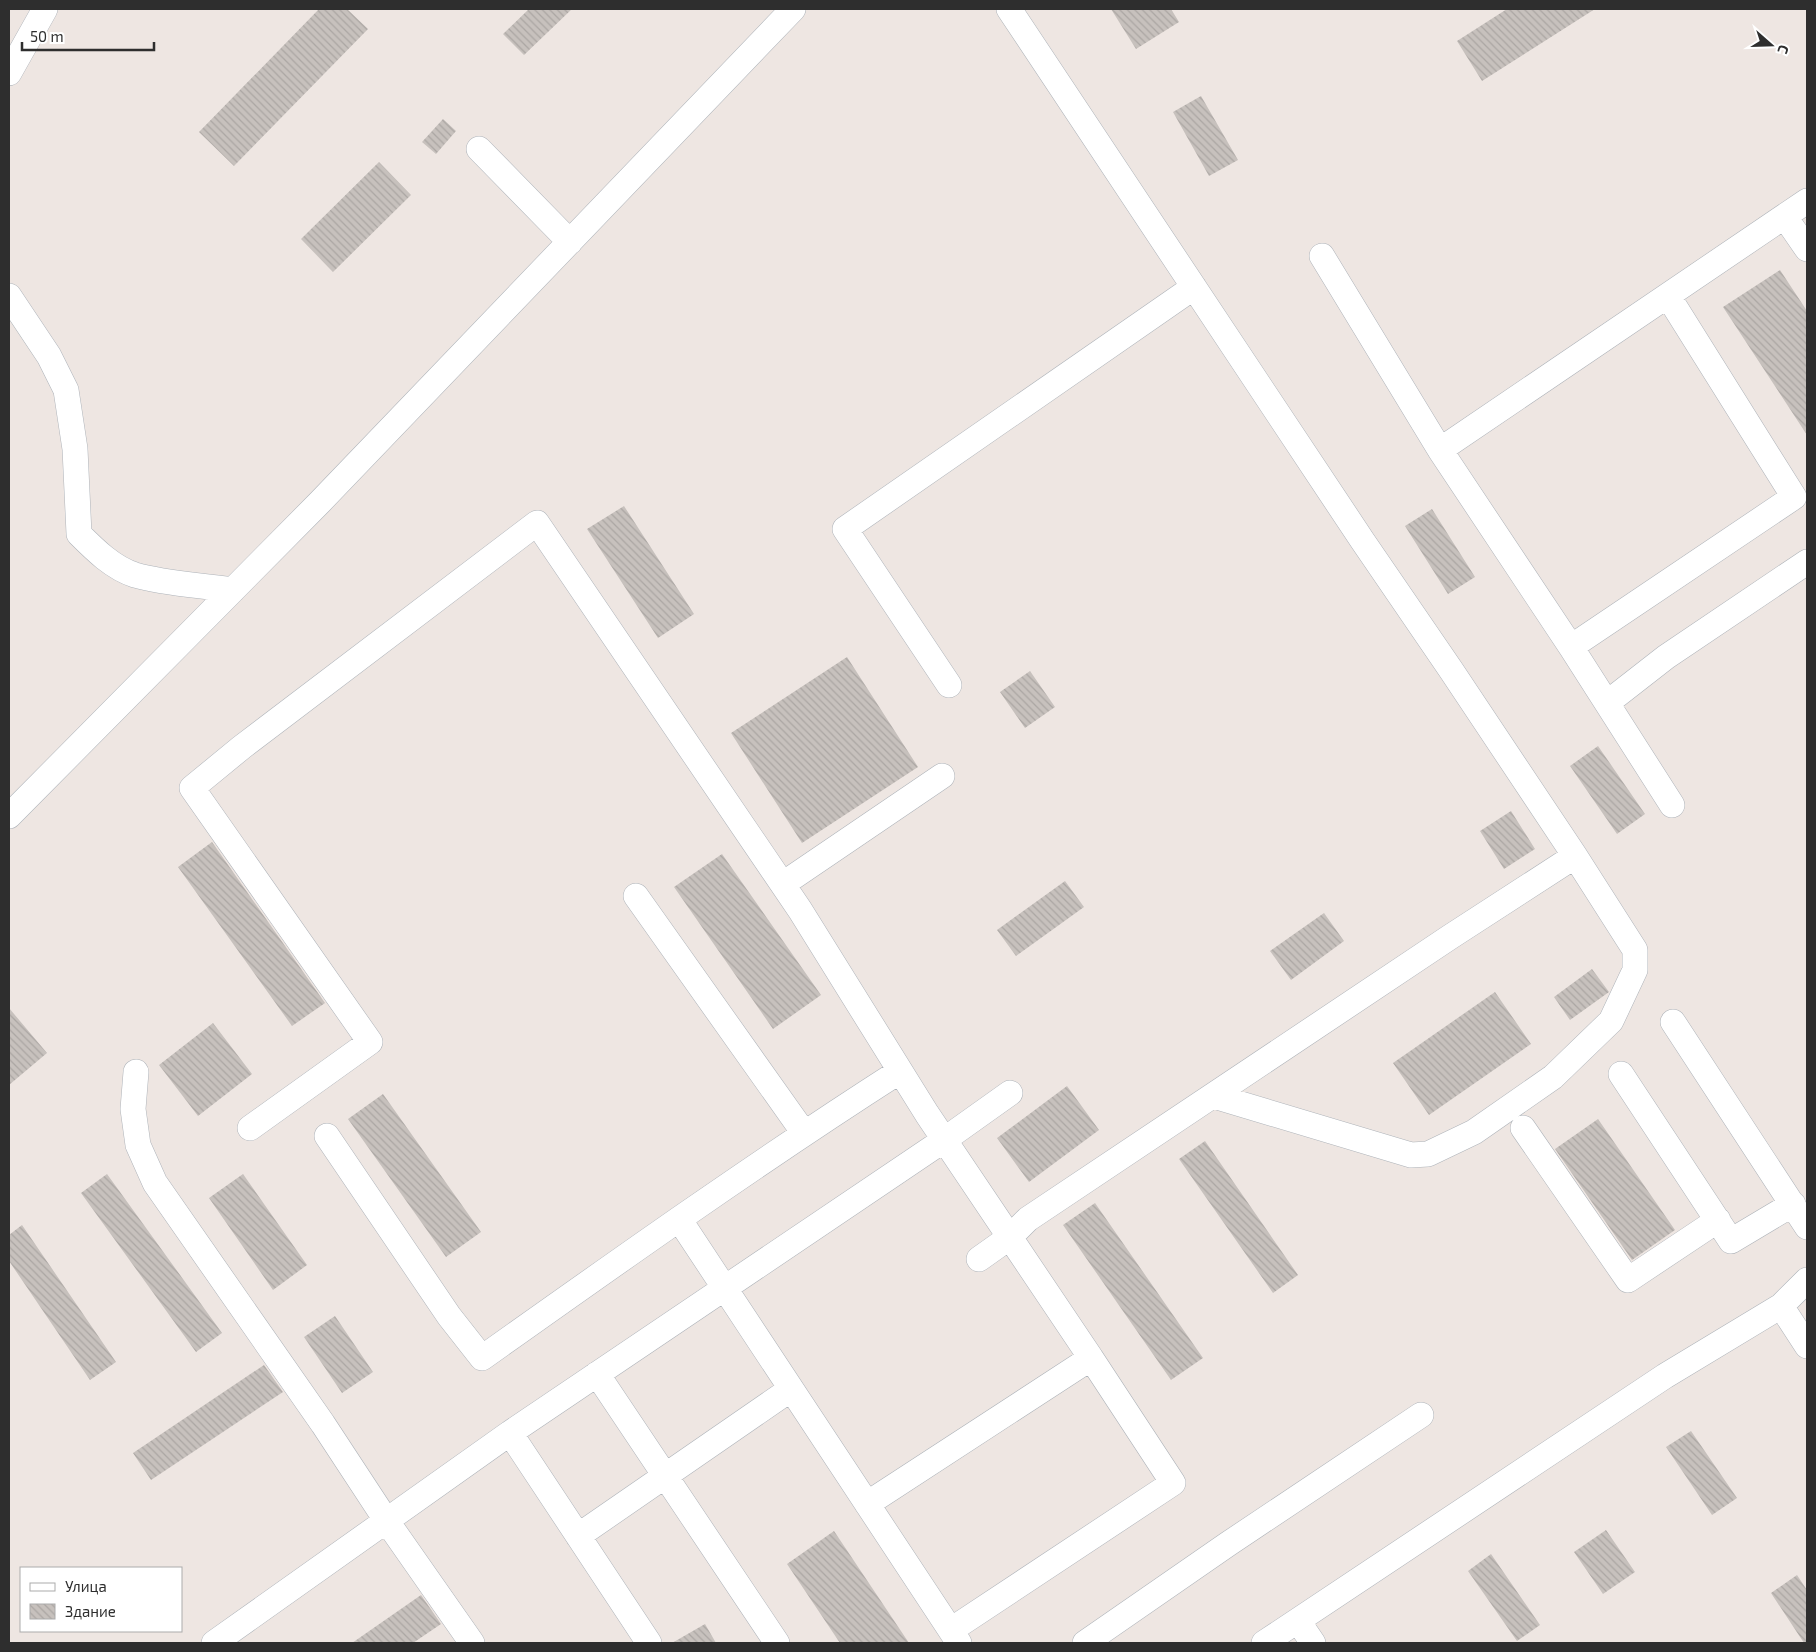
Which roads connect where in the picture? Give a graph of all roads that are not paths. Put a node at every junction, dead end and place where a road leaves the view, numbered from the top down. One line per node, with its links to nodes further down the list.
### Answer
1 (45, 9): 4 (street)
2 (794, 9): 8 (street)
3 (1009, 9): 11 (street)
4 (9, 73)
5 (479, 149): 8 (street)
6 (1807, 201): 7 (street)
7 (1785, 217): 9 (street); 13 (street)
8 (570, 242): 16 (street)
9 (1807, 248)
10 (1322, 256): 14 (street)
11 (1194, 287): 18 (street); 23 (street)
12 (9, 296): 16 (street)
13 (1668, 296): 14 (street); 17 (street)
14 (1440, 450): 17 (street)
15 (1807, 562): 19 (street)
16 (233, 590): 22 (street)
17 (1571, 647): 19 (street)
18 (949, 685)
19 (1607, 703): 21 (street)
20 (942, 776): 24 (street)
21 (1672, 805)
22 (9, 816)
23 (1575, 856): 31 (street); 31 (street)
24 (783, 884): 27 (street); 32 (street)
25 (636, 896): 34 (street)
26 (1674, 1022): 37 (street)
27 (900, 1071): 34 (street); 36 (street)
28 (136, 1072): 54 (street)
29 (1621, 1074): 39 (street)
30 (1010, 1093): 36 (street)
31 (1214, 1096): 41 (street)
32 (250, 1128)
33 (1524, 1128): 39 (street)
34 (804, 1133): 38 (street)
35 (327, 1136): 38 (street)
36 (944, 1140): 41 (street); 44 (street)
37 (1793, 1204): 39 (street); 40 (street)
38 (679, 1219): 44 (street)
39 (1718, 1220)
40 (1807, 1227)
41 (1010, 1237): 42 (street); 47 (street)
42 (979, 1259)
43 (1807, 1280): 45 (street)
44 (725, 1288): 48 (street); 49 (street)
45 (1781, 1306): 46 (street); 56 (street)
46 (1807, 1346)
47 (1091, 1358): 53 (street); 57 (street)
48 (597, 1374): 51 (street); 52 (street)
49 (792, 1389): 52 (street); 53 (street)
50 (1422, 1415): 62 (street)
51 (510, 1433): 54 (street); 55 (street)
52 (664, 1476): 55 (street); 61 (street)
53 (867, 1504): 57 (street)
54 (386, 1520): 58 (street); 59 (street)
55 (578, 1536): 60 (street)
56 (1298, 1621): 63 (street); 64 (street)
57 (955, 1637)
58 (214, 1643)
59 (472, 1643)
60 (649, 1643)
61 (777, 1643)
62 (1085, 1643)
63 (1264, 1643)
64 (1313, 1643)

